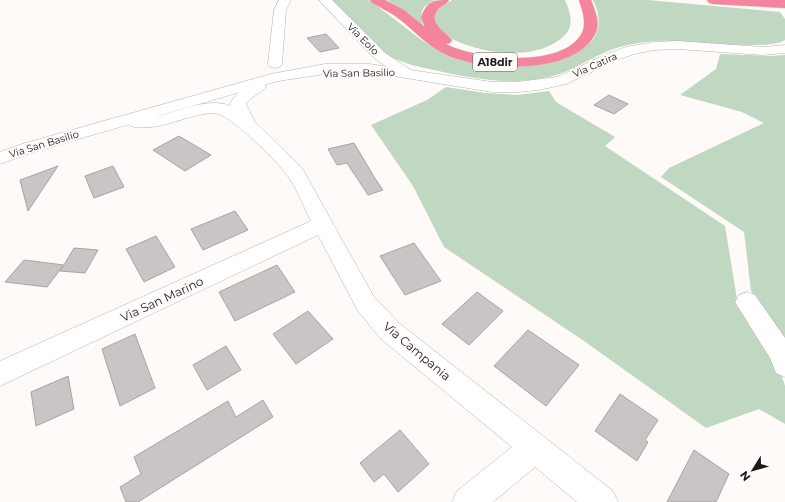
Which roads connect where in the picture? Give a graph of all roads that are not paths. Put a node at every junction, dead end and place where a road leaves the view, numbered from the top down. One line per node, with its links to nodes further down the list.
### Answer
1 (325, 0): 12 (street, Via Eolo)
2 (376, 0): 5 (highway, A18dir)
3 (444, 0): 4 (highway, A18dir)
4 (573, 0)
5 (584, 0)
6 (713, 0): 7 (highway)
7 (738, 0): 9 (highway)
8 (284, 1): 11 (street)
9 (785, 4)
10 (785, 49): 12 (street, Via Catira)
11 (275, 64)
12 (406, 73): 13 (street, Via San Basilio); 16 (street, Via San Basilio)
13 (258, 87): 14 (street, Via San Basilio); 15 (street)
14 (136, 122): 15 (street); 17 (street, Via San Basilio)
15 (247, 124): 18 (street, Via Campania)
16 (0, 158)
17 (0, 161)
18 (323, 224): 21 (street, Via San Marino); 22 (street, Via Campania)
19 (747, 302): 20 (street)
20 (785, 365)
21 (0, 374)
22 (535, 448): 23 (street); 24 (street, Via Campania)
23 (468, 502)
24 (602, 502)

